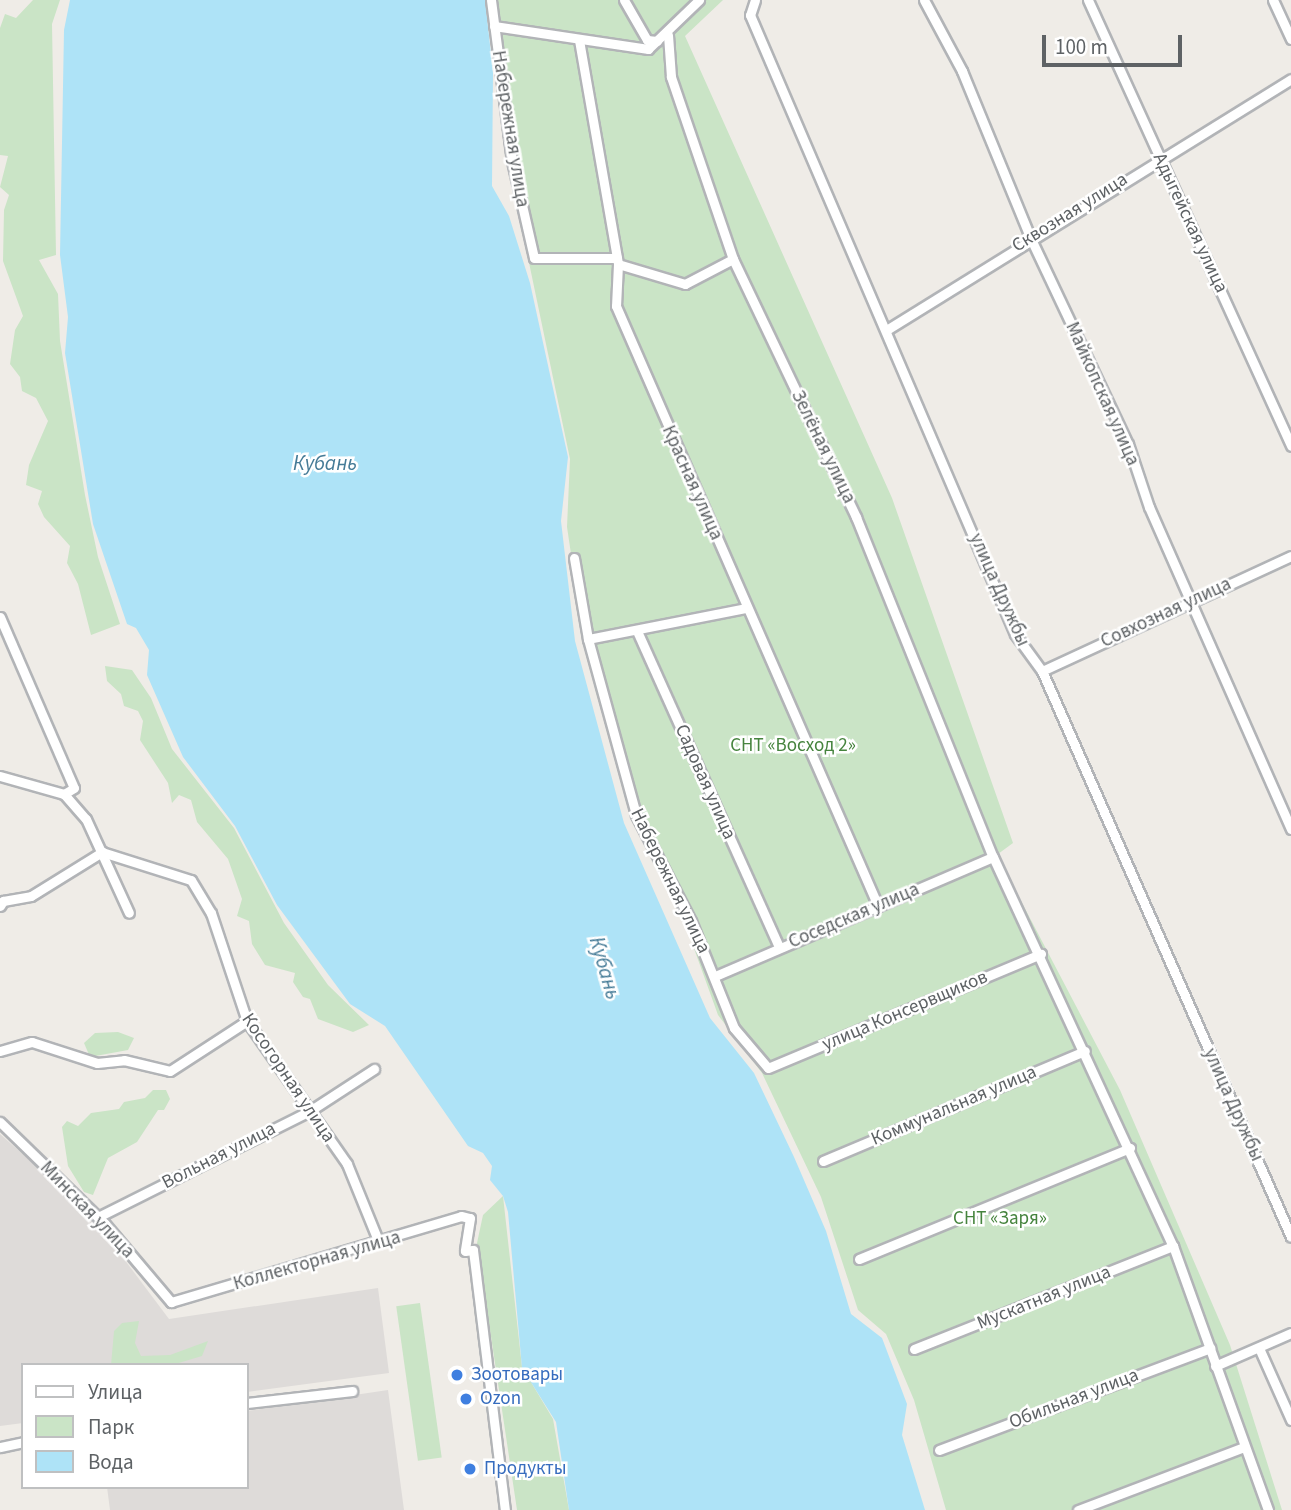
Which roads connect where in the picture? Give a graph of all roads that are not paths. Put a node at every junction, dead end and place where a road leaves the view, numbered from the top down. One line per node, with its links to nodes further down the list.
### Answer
1 (491, 0): 8 (street, Набережная улица)
2 (624, 0): 9 (street)
3 (699, 0): 9 (street)
4 (755, 0): 17 (street, улица Дружбы)
5 (924, 0): 14 (street, Майкопская улица)
6 (1088, 0): 13 (street, Адыгейская улица)
7 (1273, 0): 10 (street)
8 (494, 26): 11 (street); 16 (street, Набережная улица)
9 (668, 35): 11 (street); 15 (street, Зелёная улица)
10 (1291, 39)
11 (579, 40): 16 (street, Красная улица)
12 (1291, 79): 13 (street, Сквозная улица)
13 (1160, 157): 14 (street, Сквозная улица); 18 (street, Адыгейская улица)
14 (1030, 237): 17 (street, Сквозная улица); 21 (street, Майкопская улица)
15 (733, 259): 16 (street); 31 (street, Зелёная улица)
16 (617, 261): 22 (street, Красная улица)
17 (888, 329): 26 (street, улица Дружбы)
18 (1291, 446)
19 (1291, 556): 21 (street, Совхозная улица)
20 (574, 558): 25 (street, Набережная улица)
21 (1193, 600): 26 (street, Совхозная улица); 29 (street, Майкопская улица)
22 (746, 608): 24 (street); 33 (street, Красная улица)
23 (0, 617): 28 (street)
24 (637, 631): 25 (street); 35 (street, Садовая улица)
25 (588, 639): 37 (street, Набережная улица)
26 (1042, 671): 48 (street, улица Дружбы)
27 (0, 776): 28 (street)
28 (64, 794): 30 (street)
29 (1291, 829)
30 (102, 852): 32 (street); 34 (street); 38 (street, Косогорная улица)
31 (993, 857): 33 (street, Соседская улица); 36 (street, Зелёная улица)
32 (0, 906)
33 (878, 906): 35 (street, Соседская улица)
34 (129, 913)
35 (779, 947): 37 (street, Соседская улица)
36 (1041, 954): 40 (street, Зелёная улица); 41 (street, улица Консервщиков)
37 (715, 976): 41 (street, Набережная улица)
38 (247, 1021): 39 (street); 43 (street, Косогорная улица)
39 (0, 1051)
40 (1085, 1051): 45 (street, Зелёная улица); 46 (street, Коммунальная улица)
41 (768, 1068)
42 (374, 1069): 43 (street, Вольная улица)
43 (308, 1112): 47 (street, Вольная улица); 49 (street, Косогорная улица)
44 (0, 1122): 47 (street, Минская улица)
45 (1130, 1147): 50 (street, Зелёная улица); 51 (street)
46 (823, 1161)
47 (98, 1217): 52 (street, Минская улица)
48 (1291, 1237)
49 (379, 1243): 52 (street, Коллекторная улица); 65 (street, Коллекторная улица)
50 (1173, 1246): 54 (street, Зелёная улица); 56 (street, Мускатная улица)
51 (859, 1259)
52 (171, 1303)
53 (1291, 1333): 55 (street)
54 (1210, 1348): 57 (street, Зелёная улица); 64 (street, Обильная улица)
55 (1259, 1348): 57 (street); 60 (street)
56 (914, 1349)
57 (1215, 1366): 63 (street, Зелёная улица)
58 (352, 1391): 59 (street)
59 (248, 1403)
60 (1291, 1420)
61 (21, 1442): 62 (street)
62 (0, 1447)
63 (1244, 1447): 66 (street); 67 (street, Зелёная улица)
64 (939, 1450)
65 (505, 1510)
66 (1078, 1510)
67 (1268, 1510)

